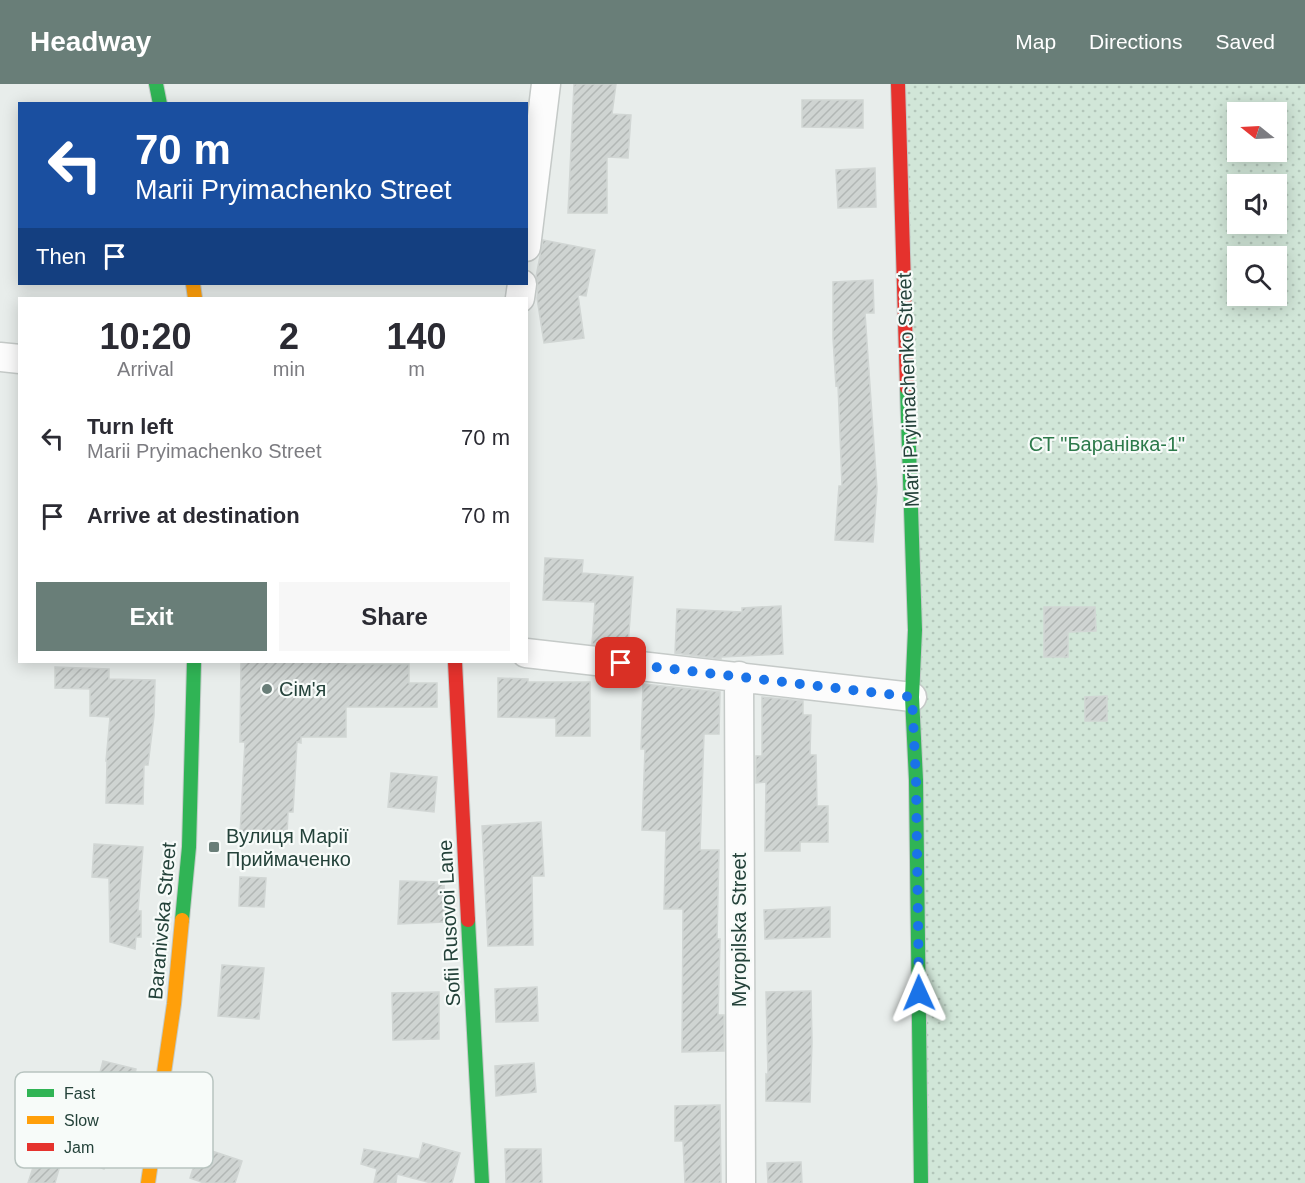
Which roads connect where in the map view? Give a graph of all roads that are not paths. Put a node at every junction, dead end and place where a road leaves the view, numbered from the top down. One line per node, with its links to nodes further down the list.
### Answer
1 (156, 84): 4 (street)
2 (546, 84): 5 (street)
3 (898, 84): 12 (street, Marii Pryimachenko Street)
4 (160, 102)
5 (528, 231)
6 (0, 357): 7 (street)
7 (18, 359)
8 (528, 653): 11 (street)
9 (194, 663): 13 (street, Baranivska Street)
10 (455, 663): 16 (street, Sofii Rusovoi Lane)
11 (739, 676): 12 (street); 17 (street, Myropilska Street)
12 (912, 697): 18 (street, Marii Pryimachenko Street)
13 (164, 1072)
14 (149, 1168): 15 (street, Baranivska Street)
15 (147, 1183)
16 (482, 1183)
17 (741, 1183)
18 (921, 1183)

